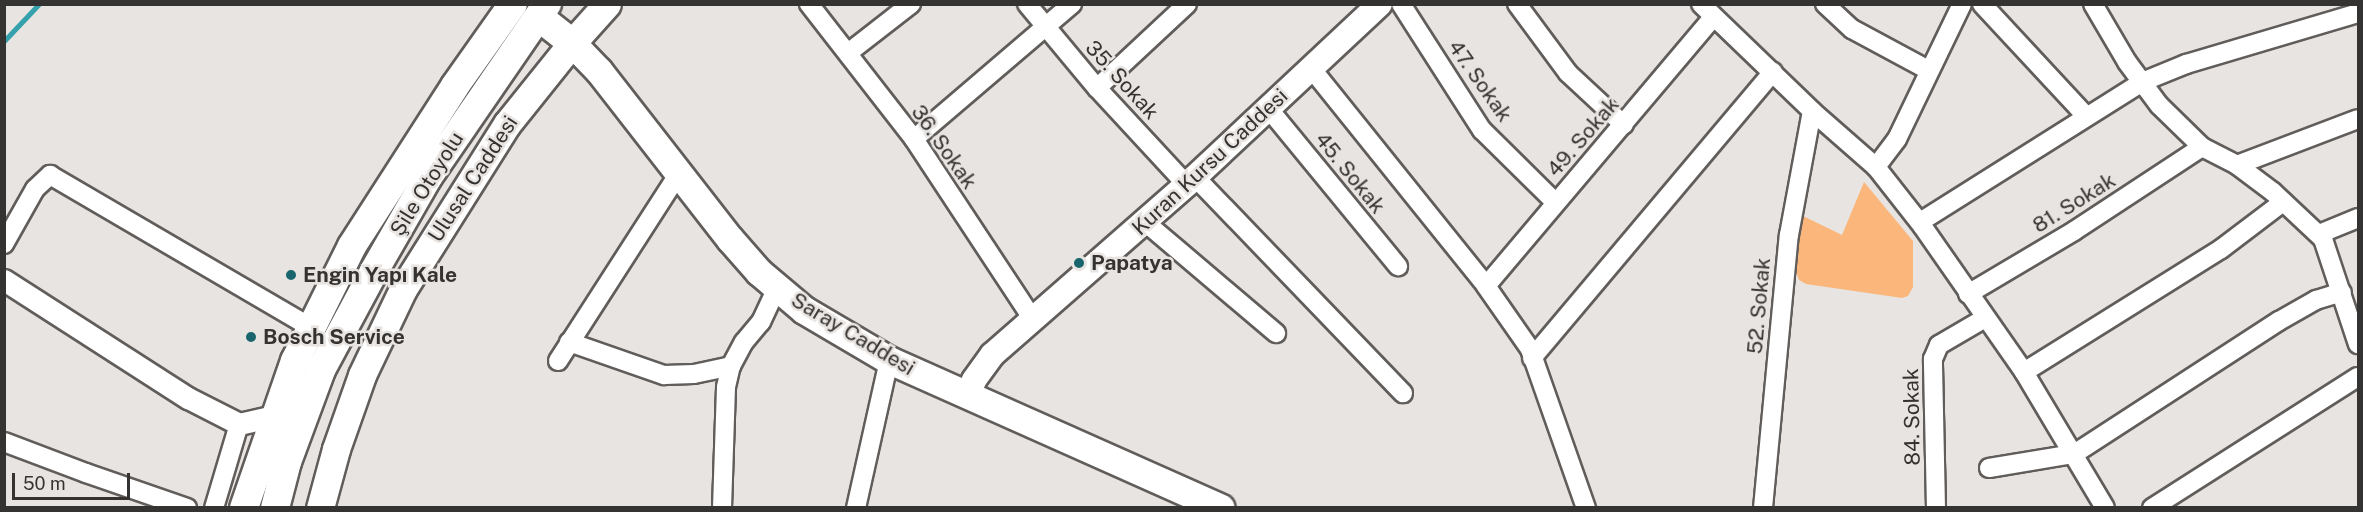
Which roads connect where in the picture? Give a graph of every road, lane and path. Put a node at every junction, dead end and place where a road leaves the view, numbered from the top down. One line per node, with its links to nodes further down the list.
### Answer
1 (513, 4): 52 (highway, Şile Otoyolu)
2 (607, 4): 19 (main road, Ulusal Caddesi)
3 (809, 4): 20 (street, 36. Sokak)
4 (911, 4): 20 (street)
5 (1027, 4): 18 (street, 35. Sokak)
6 (1072, 4): 18 (street)
7 (1187, 4): 25 (street)
8 (1380, 4): 21 (main road, Kuran Kursu Caddesi)
9 (1401, 4): 37 (street, 47. Sokak)
10 (1517, 4): 30 (street)
11 (1825, 4): 22 (street)
12 (1962, 4): 22 (street)
13 (1982, 4): 28 (street)
14 (2093, 4): 24 (street)
15 (543, 10): 19 (highway); 73 (highway, Şile Otoyolu)
16 (1707, 11): 23 (street); 30 (street, 49. Sokak)
17 (2358, 13): 24 (street)
18 (1046, 27): 25 (street, 35. Sokak); 31 (street)
19 (572, 43): 35 (main road, Saray Caddesi); 74 (main road, Ulusal Caddesi)
20 (848, 53): 31 (street, 36. Sokak)
21 (1311, 68): 26 (main road, Kuran Kursu Caddesi); 46 (street)
22 (1928, 70): 34 (street)
23 (1773, 72): 27 (street); 56 (street)
24 (2142, 82): 28 (street); 32 (street)
25 (1097, 88): 36 (street, 35. Sokak)
26 (1268, 108): 36 (main road, Kuran Kursu Caddesi); 44 (street, 45. Sokak)
27 (1812, 111): 34 (street); 79 (street, 52. Sokak)
28 (2086, 116): 41 (street)
29 (2358, 119): 33 (street)
30 (1624, 125): 37 (street, 49. Sokak)
31 (914, 139): 51 (street, 36. Sokak)
32 (2202, 147): 33 (street); 49 (street, 81. Sokak)
33 (2237, 165): 38 (street)
34 (1876, 167): 41 (street)
35 (679, 174): 47 (main road, Saray Caddesi); 54 (street)
36 (1191, 181): 40 (main road, Kuran Kursu Caddesi); 62 (street, 35. Sokak)
37 (1555, 202): 46 (street, 49. Sokak)
38 (2283, 202): 42 (street); 60 (street)
39 (2358, 218): 42 (street)
40 (1145, 222): 51 (main road, Kuran Kursu Caddesi); 53 (street)
41 (1920, 222): 49 (street)
42 (2319, 234): 48 (street)
43 (4, 244): 52 (street)
44 (1398, 267)
45 (4, 279): 65 (street)
46 (1486, 286): 56 (street)
47 (777, 288): 57 (main road, Saray Caddesi); 59 (street)
48 (2342, 292): 55 (street); 67 (street)
49 (1968, 294): 50 (street)
50 (1985, 318): 60 (street); 80 (street, 84. Sokak)
51 (1034, 321): 63 (main road, Kuran Kursu Caddesi)
52 (310, 327): 64 (highway, Şile Otoyolu)
53 (1276, 333)
54 (569, 342): 58 (street); 59 (street)
55 (2358, 344)
56 (1532, 358): 78 (street)
57 (889, 360): 63 (main road, Saray Caddesi); 76 (street)
58 (558, 361)
59 (731, 366): 75 (street)
60 (2024, 372): 67 (street)
61 (2358, 377): 69 (street)
62 (1403, 393)
63 (968, 396): 77 (main road, Saray Caddesi)
64 (274, 416): 65 (street); 72 (highway, Şile Otoyolu)
65 (239, 424): 71 (street)
66 (4, 442): 70 (street)
67 (2074, 454): 68 (street); 81 (street)
68 (1989, 468)
69 (2173, 502): 82 (street)
70 (187, 507)
71 (214, 507)
72 (244, 507)
73 (274, 507)
74 (320, 507)
75 (722, 507)
76 (856, 507)
77 (1221, 507)
78 (1586, 507)
79 (1763, 507)
80 (1936, 507)
81 (2105, 507)
82 (2152, 507)

